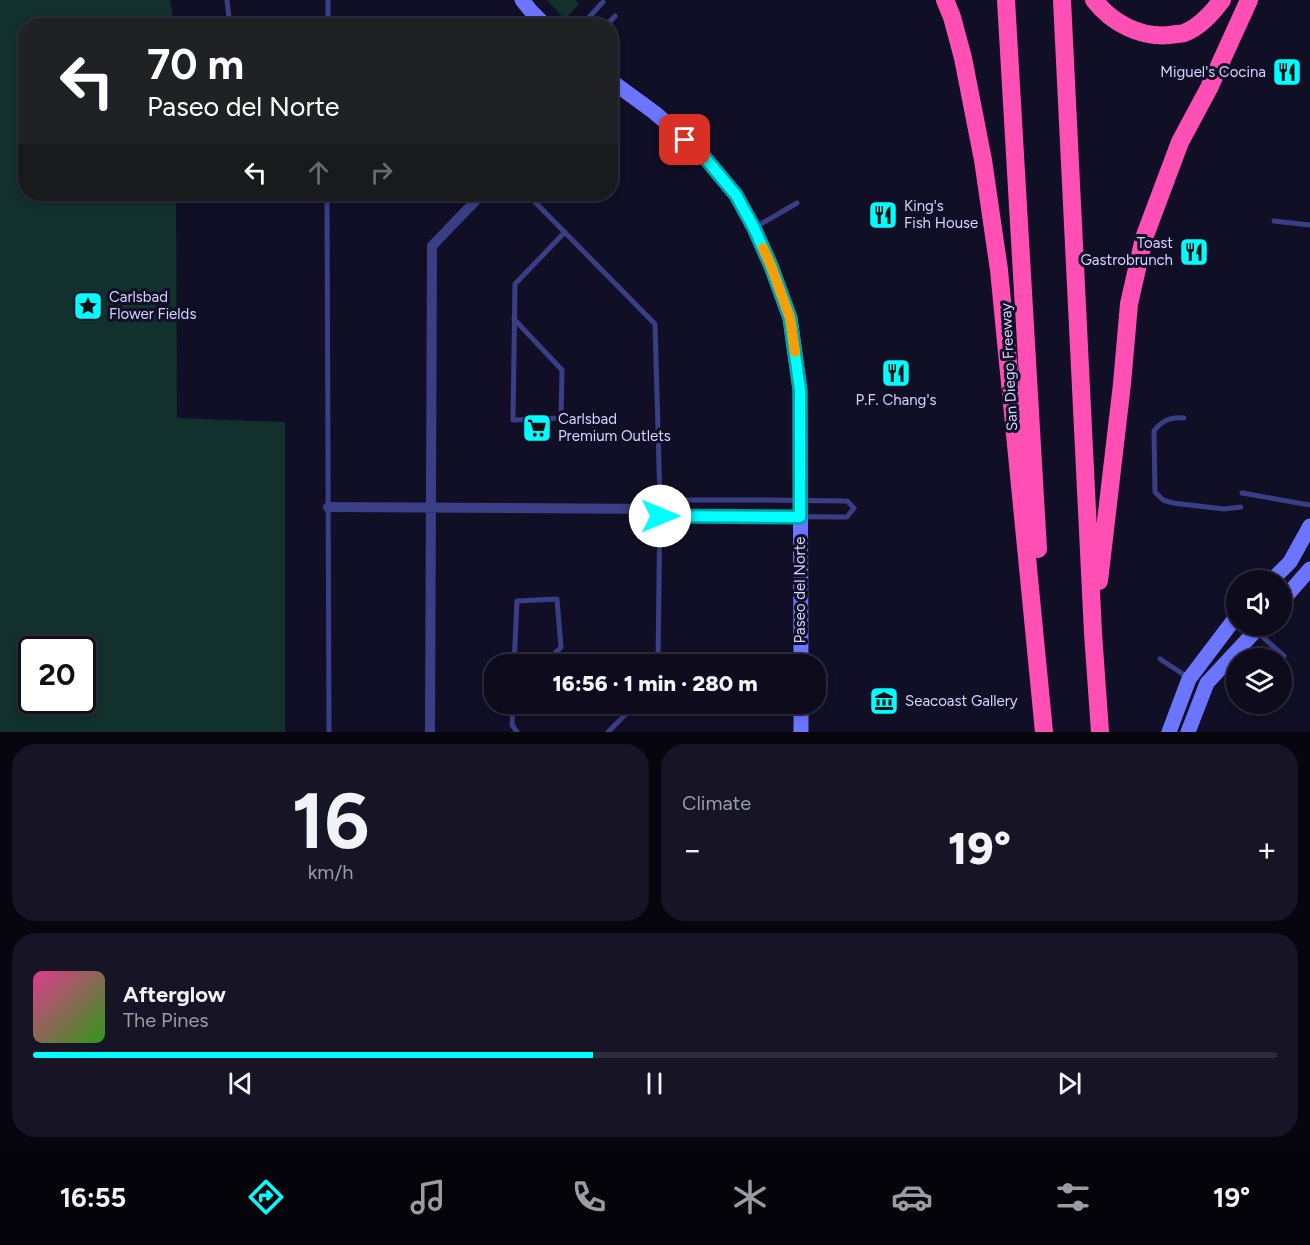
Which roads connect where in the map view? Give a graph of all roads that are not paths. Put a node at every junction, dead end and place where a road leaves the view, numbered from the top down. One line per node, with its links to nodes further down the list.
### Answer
1 (227, 0): 11 (lane)
2 (328, 0): 12 (lane)
3 (522, 0): 13 (main road)
4 (945, 0): 57 (highway)
5 (1006, 0): 58 (highway, San Diego Freeway)
6 (1062, 0): 39 (highway)
7 (1094, 0): 8 (highway)
8 (1222, 0)
9 (1249, 0): 39 (highway)
10 (603, 2): 14 (lane)
11 (229, 18)
12 (328, 18)
13 (538, 18)
14 (589, 18)
15 (618, 86): 22 (main road, Paseo del Norte)
16 (327, 201): 29 (lane)
17 (475, 201): 30 (street)
18 (534, 201): 23 (lane)
19 (797, 203): 22 (lane)
20 (1274, 221): 21 (lane)
21 (1310, 225)
22 (754, 228): 27 (main road, Paseo del Norte)
23 (565, 232): 24 (lane); 32 (lane)
24 (514, 319): 24 (lane)
25 (1184, 418): 31 (lane)
26 (1242, 493): 28 (lane)
27 (800, 501): 32 (lane); 33 (main road, Paseo del Norte); 33 (lane)
28 (1310, 505)
29 (328, 507): 30 (street); 52 (lane)
30 (432, 507): 32 (street); 53 (street)
31 (1242, 507)
32 (660, 508): 33 (lane); 45 (lane)
33 (800, 517): 46 (main road, Paseo del Norte)
34 (1310, 526): 36 (main road)
35 (1310, 569): 37 (main road)
36 (1282, 570)
37 (1292, 589)
38 (1226, 630): 48 (main road)
39 (1093, 633): 59 (highway)
40 (1250, 636): 61 (main road)
41 (1265, 636): 42 (lane)
42 (1276, 648)
43 (514, 654): 44 (lane)
44 (554, 654)
45 (658, 654)
46 (801, 654)
47 (1160, 659): 48 (lane)
48 (1189, 678): 60 (main road)
49 (513, 714): 54 (lane)
50 (626, 714): 55 (lane)
51 (801, 714): 56 (main road)
52 (329, 732)
53 (430, 732)
54 (517, 732)
55 (608, 732)
56 (801, 732)
57 (1044, 732)
58 (1048, 732)
59 (1100, 732)
60 (1170, 732)
61 (1188, 732)

